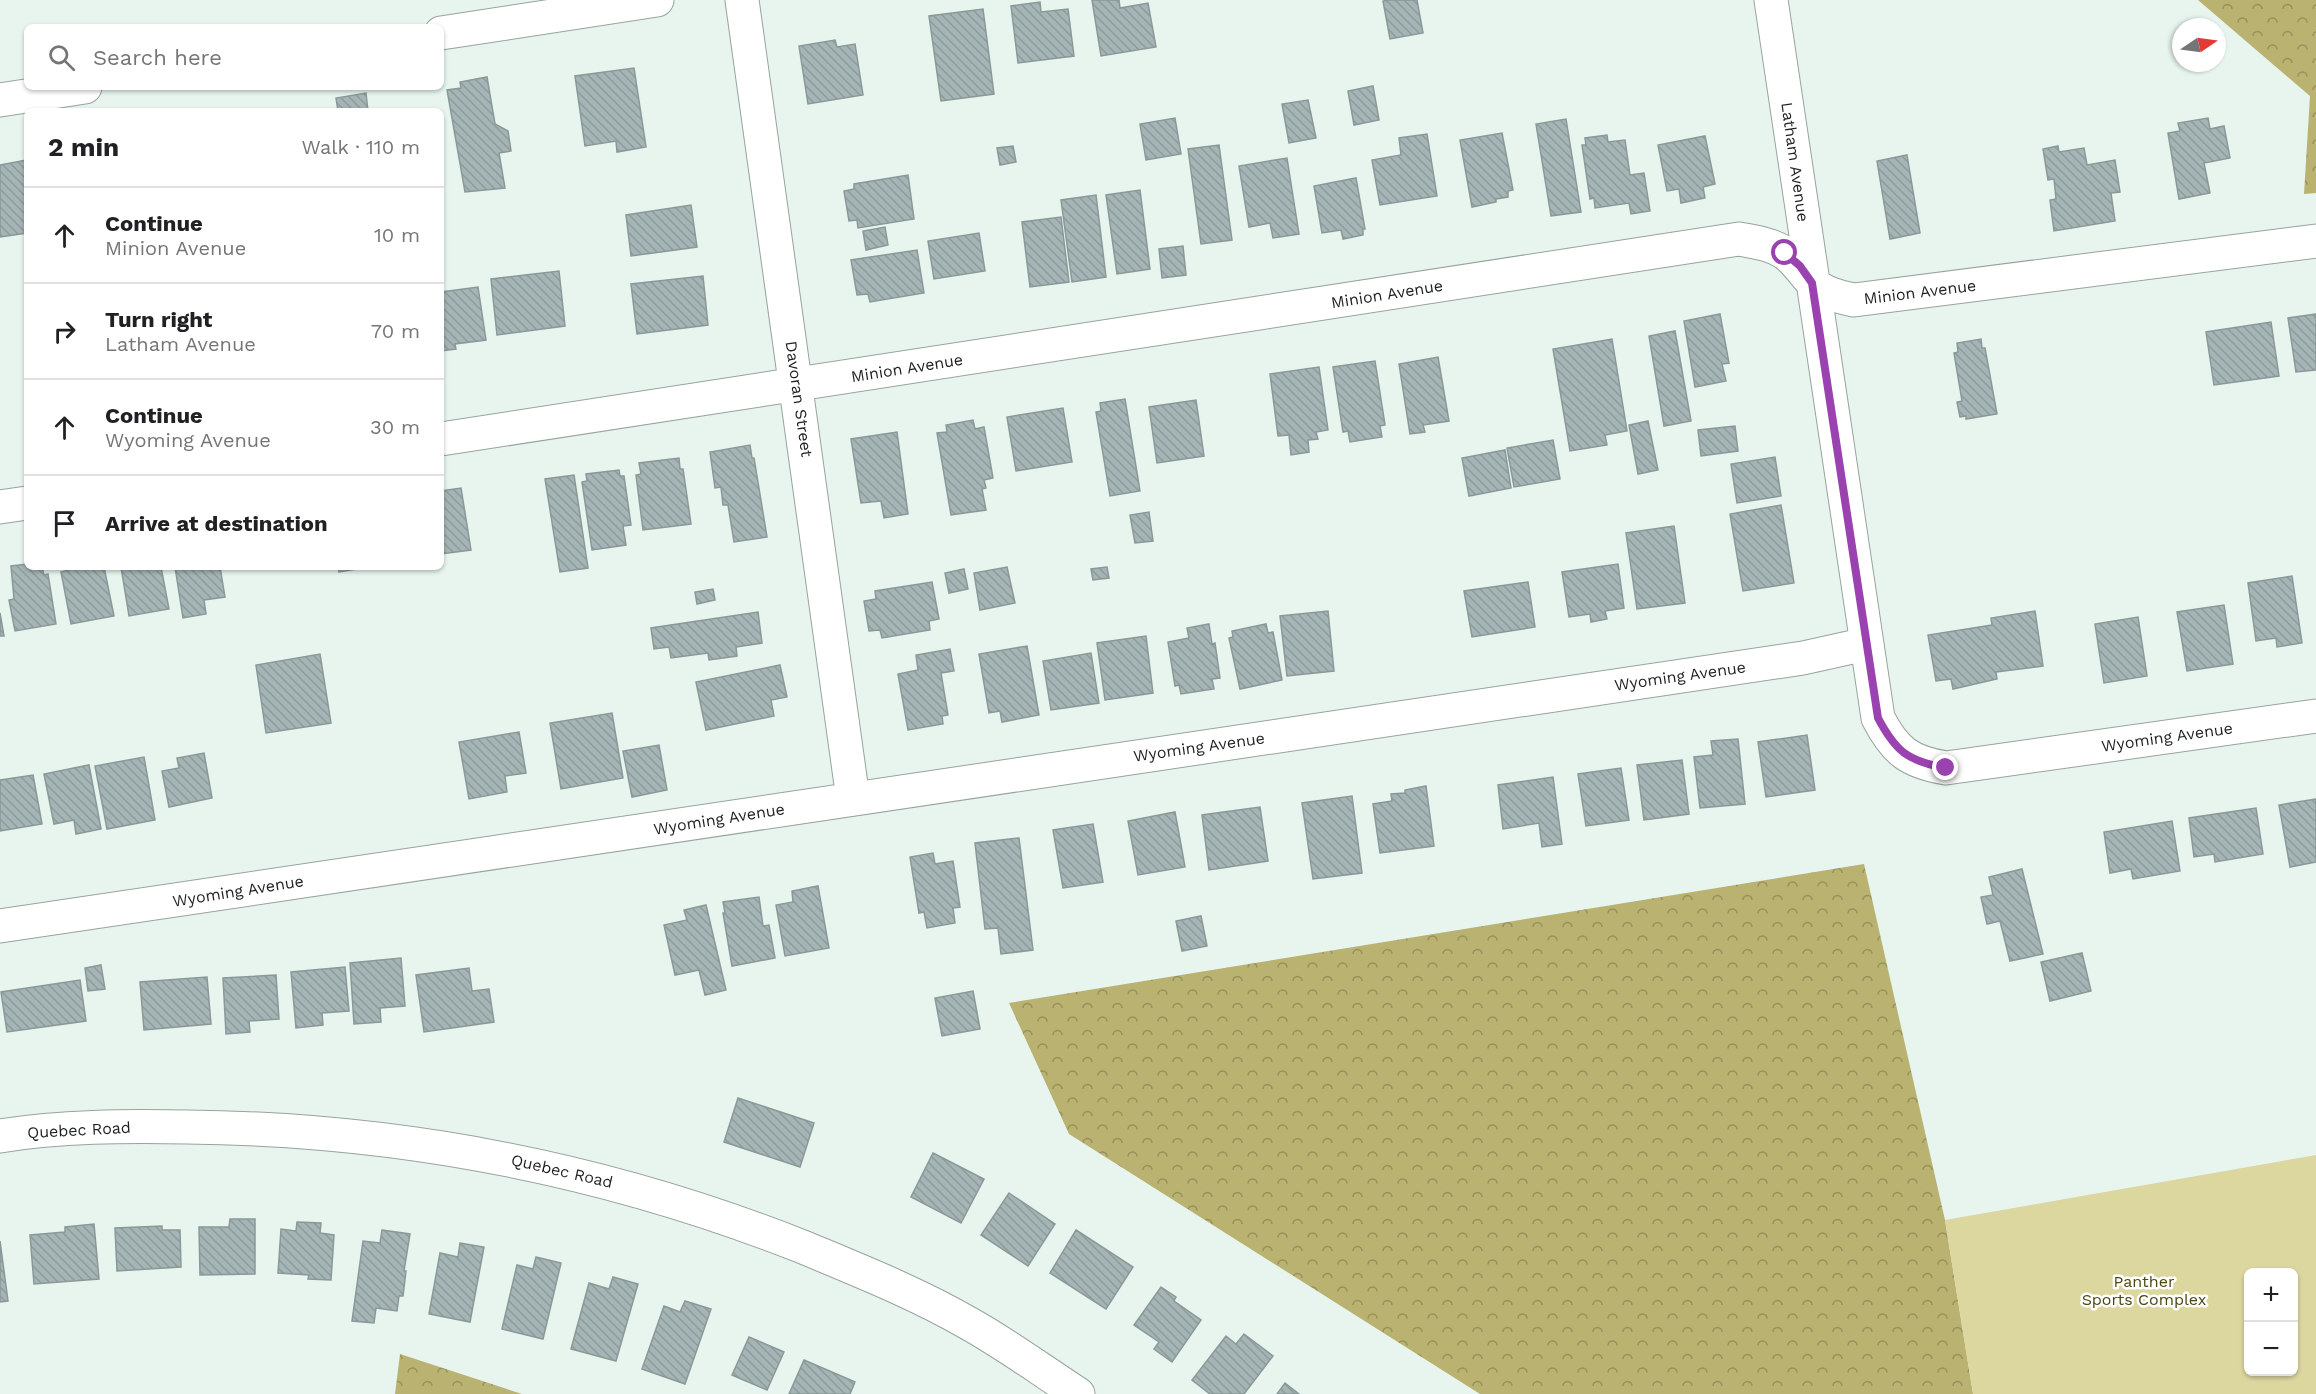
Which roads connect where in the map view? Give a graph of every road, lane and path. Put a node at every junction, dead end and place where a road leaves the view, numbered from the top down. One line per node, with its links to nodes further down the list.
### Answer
1 (657, 0): 4 (street)
2 (742, 0): 9 (street, Davoran Street)
3 (1771, 0): 8 (street, Latham Avenue)
4 (444, 33)
5 (65, 90): 6 (street)
6 (0, 100)
7 (2316, 241): 8 (street, Minion Avenue)
8 (1812, 283): 9 (street, Minion Avenue); 13 (street, Latham Avenue)
9 (797, 385): 10 (street, Minion Avenue); 15 (street, Davoran Street)
10 (444, 439)
11 (24, 503): 12 (street)
12 (0, 507)
13 (1866, 644): 14 (street, Wyoming Avenue); 15 (street, Wyoming Avenue)
14 (2316, 716)
15 (853, 799): 16 (street, Wyoming Avenue)
16 (0, 926)
17 (0, 1136): 18 (street, Quebec Road)
18 (1078, 1394)

